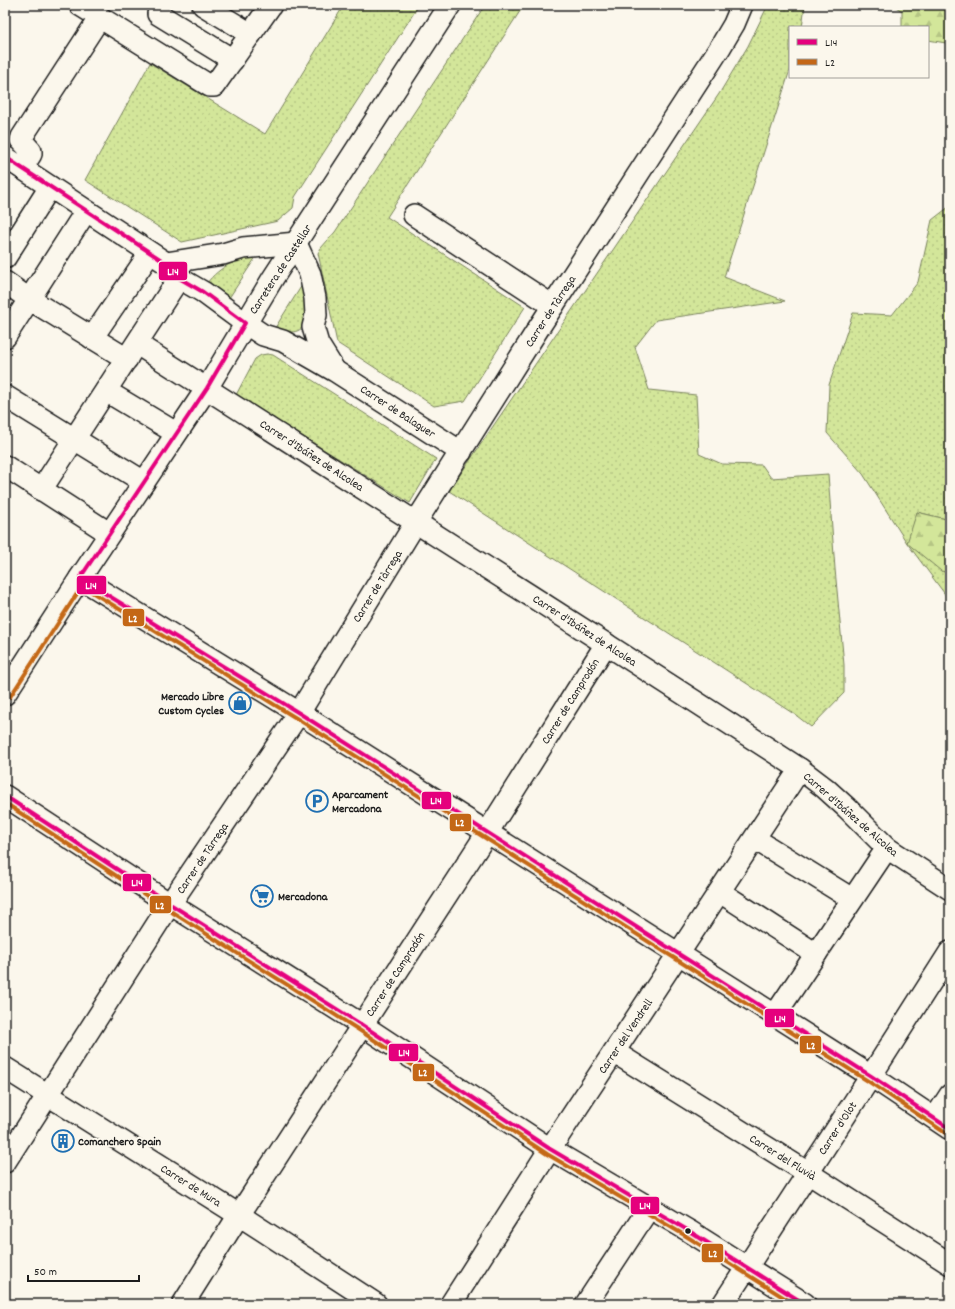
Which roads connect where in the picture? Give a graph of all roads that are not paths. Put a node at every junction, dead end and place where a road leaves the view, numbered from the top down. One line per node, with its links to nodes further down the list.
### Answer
1 (80, 5): 7 (street)
2 (203, 5): 8 (street)
3 (742, 5): 23 (street, Carrer de Tàrrega)
4 (267, 6): 8 (street)
5 (446, 8): 16 (street, Carretera de Castellar)
6 (161, 9): 9 (street); 10 (street)
7 (100, 17): 9 (street); 12 (street)
8 (251, 34): 10 (street)
9 (140, 42): 10 (street)
10 (233, 60)
11 (5, 157): 12 (street, Carrer de Balaguer)
12 (22, 168): 13 (street, Carrer de Balaguer)
13 (50, 187): 14 (street, Carrer de Balaguer); 18 (street)
14 (86, 211): 19 (street, Carrer de Balaguer); 22 (street)
15 (414, 215): 23 (street)
16 (296, 243): 17 (street); 24 (street, Carretera de Castellar); 25 (street, Carrer de Balaguer)
17 (223, 254): 19 (street); 21 (street)
18 (5, 258)
19 (165, 265): 21 (street, Carrer de Balaguer); 27 (street); 29 (street)
20 (5, 282): 22 (street, Carrer d'Ibáñez de Alcolea)
21 (203, 292): 24 (street, Carrer de Balaguer)
22 (29, 299): 26 (street); 27 (street, Carrer d'Ibáñez de Alcolea)
23 (553, 306): 36 (street, Carrer de Tàrrega)
24 (245, 324): 28 (street, Carrer de Balaguer); 31 (street, Carretera de Castellar)
25 (313, 327): 28 (street, Carrer de Balaguer); 30 (street, Carrer de Balaguer)
26 (5, 337)
27 (92, 338): 29 (street, Carrer d'Ibáñez de Alcolea)
28 (283, 340): 30 (street, Carrer de Balaguer)
29 (132, 352): 31 (street, Carrer d'Ibáñez de Alcolea); 32 (street)
30 (335, 371): 36 (street, Carrer de Balaguer)
31 (206, 388): 34 (street, Carretera de Castellar); 40 (street, Carrer d'Ibáñez de Alcolea)
32 (106, 391): 34 (street); 35 (street)
33 (5, 396): 35 (street)
34 (176, 433): 38 (street, Carretera de Castellar)
35 (74, 440): 38 (street); 39 (street)
36 (461, 452): 40 (street, Carrer de Tàrrega)
37 (5, 466): 39 (street)
38 (144, 482): 41 (street, Carretera de Castellar)
39 (41, 490): 41 (street)
40 (416, 522): 43 (street, Carrer d'Ibáñez de Alcolea); 45 (street, Carrer de Tàrrega)
41 (109, 533): 42 (street, Carretera de Castellar)
42 (80, 578): 44 (street, Carretera de Castellar); 45 (street)
43 (606, 644): 46 (street, Carrer d'Ibáñez de Alcolea); 48 (street, Carrer de Camprodón)
44 (5, 694)
45 (299, 713): 48 (street); 54 (street, Carrer de Tàrrega)
46 (800, 769): 49 (street, Carrer del Vendrell); 50 (street, Carrer d'Ibáñez de Alcolea)
47 (5, 796): 54 (street)
48 (487, 833): 57 (street); 59 (street, Carrer de Camprodón)
49 (754, 839): 52 (street, Carrer del Vendrell); 53 (street)
50 (886, 848): 51 (street, Carrer d'Ibáñez de Alcolea); 53 (street)
51 (950, 889)
52 (720, 892): 56 (street); 57 (street, Carrer del Vendrell)
53 (852, 899): 56 (street)
54 (170, 904): 59 (street); 63 (street, Carrer de Tàrrega)
55 (950, 952): 62 (street, Carrer d'Olot)
56 (816, 954): 58 (street)
57 (679, 955): 58 (street); 60 (street, Carrer del Vendrell)
58 (775, 1015): 62 (street)
59 (362, 1026): 66 (street); 70 (street, Carrer de Camprodón)
60 (614, 1052): 66 (street, Carrer del Vendrell); 68 (street, Carrer del Fluvià)
61 (5, 1068): 63 (street, Carrer de Mura)
62 (871, 1076): 65 (street); 68 (street, Carrer d'Olot)
63 (47, 1094): 67 (street, Carrer de Tàrrega); 70 (street, Carrer de Mura)
64 (950, 1095): 65 (street)
65 (943, 1123)
66 (550, 1150): 69 (street); 75 (street, Carrer del Vendrell)
67 (5, 1162)
68 (808, 1173): 71 (street, Carrer del Fluvià); 72 (street, Carrer d'Olot)
69 (649, 1208): 72 (street); 76 (street)
70 (239, 1215): 73 (street, Carrer de Camprodón); 74 (street, Carrer de Mura)
71 (950, 1264)
72 (747, 1266): 77 (street, Carrer d'Olot); 78 (street)
73 (183, 1304)
74 (376, 1304)
75 (450, 1304)
76 (586, 1304)
77 (723, 1304)
78 (805, 1304)

